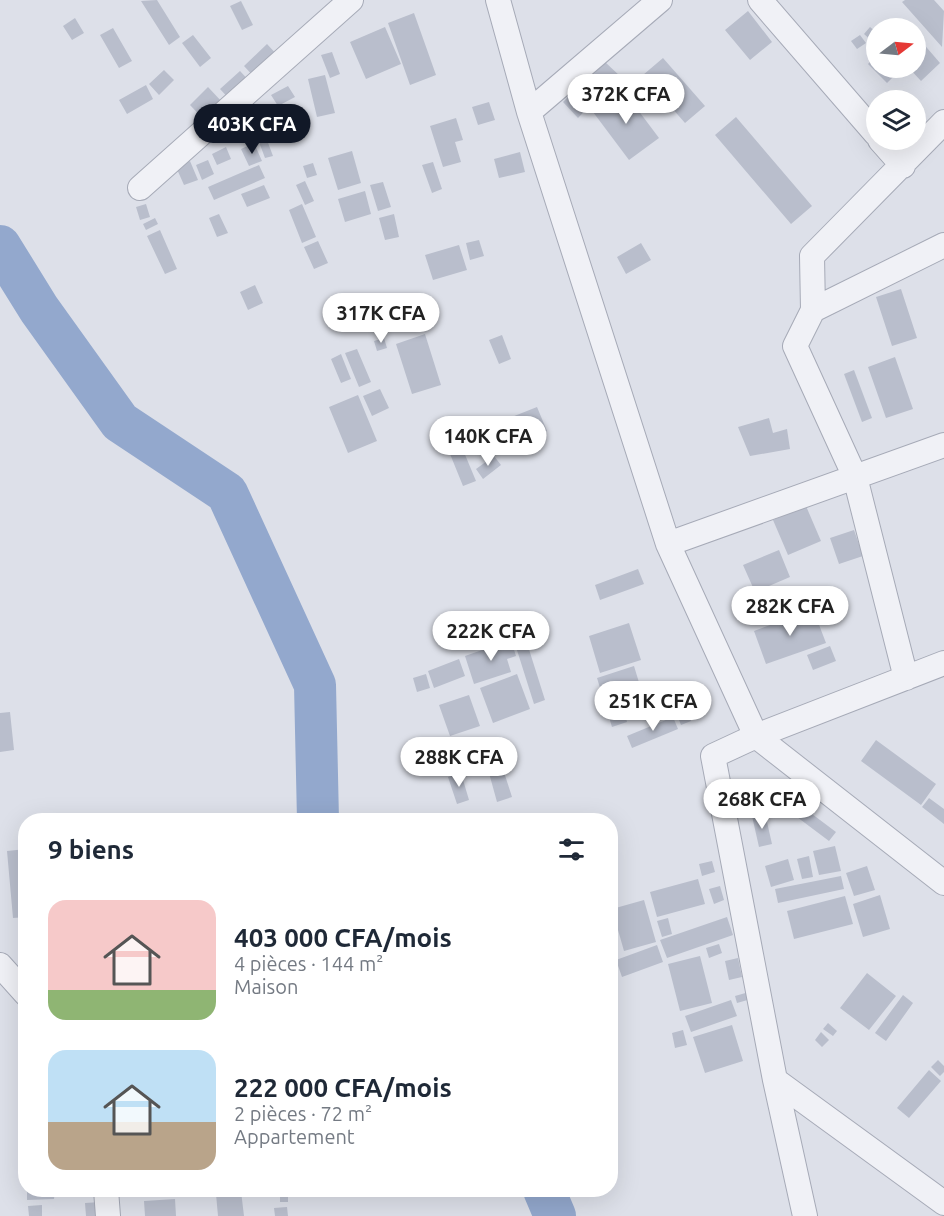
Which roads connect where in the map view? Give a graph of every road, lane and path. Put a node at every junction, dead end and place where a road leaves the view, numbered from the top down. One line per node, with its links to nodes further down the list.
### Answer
1 (351, 0): 10 (street)
2 (498, 0): 5 (street)
3 (660, 0): 5 (street)
4 (760, 0): 6 (street)
5 (529, 112): 15 (street)
6 (866, 122)
7 (944, 122): 9 (street)
8 (889, 150): 9 (street)
9 (903, 166): 12 (street)
10 (140, 188)
11 (944, 245): 12 (street)
12 (813, 310): 14 (street)
13 (944, 445): 14 (street)
14 (855, 477): 15 (street); 17 (street)
15 (668, 544): 18 (street)
16 (942, 665): 17 (street)
17 (906, 678): 18 (street)
18 (756, 736): 19 (street); 22 (street)
19 (944, 883)
20 (0, 965): 21 (street)
21 (18, 985)
22 (775, 1080): 24 (street); 26 (street)
23 (107, 1197): 25 (street)
24 (944, 1203)
25 (108, 1216)
26 (805, 1216)

